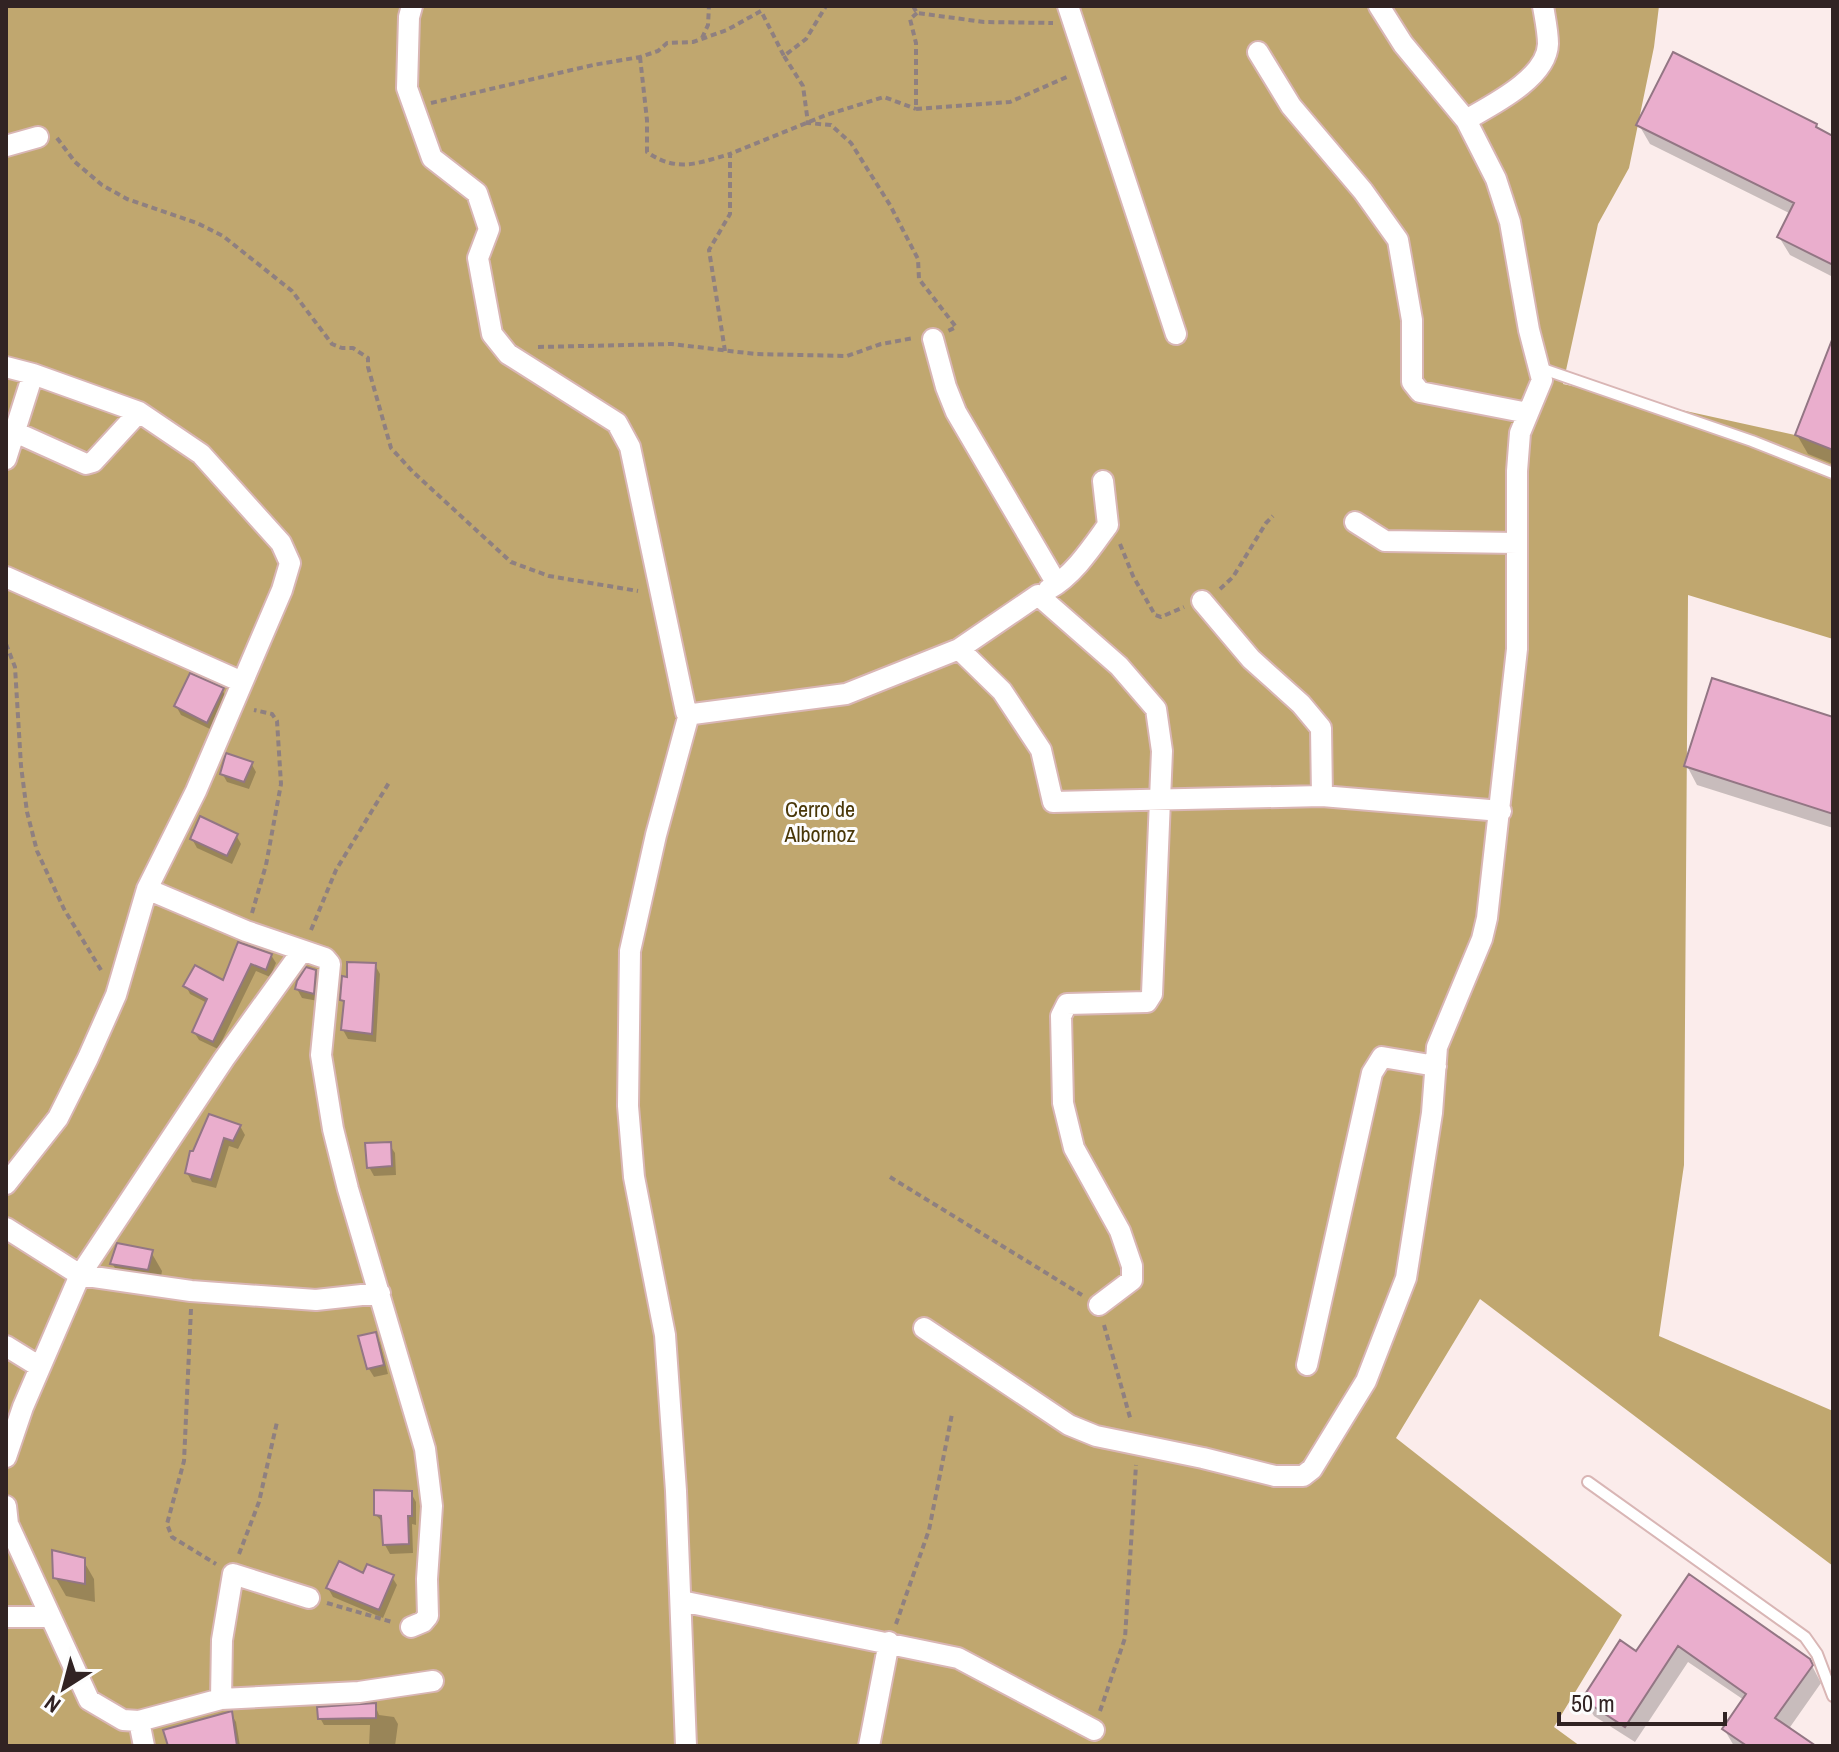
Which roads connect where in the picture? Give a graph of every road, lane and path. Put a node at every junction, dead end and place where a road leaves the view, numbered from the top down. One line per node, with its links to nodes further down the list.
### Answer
1 (412, 6): 15 (street)
2 (709, 6): 10 (path)
3 (826, 6): 12 (path)
4 (913, 6): 8 (path)
5 (1379, 6): 17 (street)
6 (1543, 6): 17 (street)
7 (760, 9): 10 (path); 12 (path)
8 (917, 13): 9 (path); 16 (path)
9 (1071, 14): 14 (street)
10 (701, 39): 13 (path)
11 (1258, 52): 30 (street)
12 (784, 56): 18 (path)
13 (640, 57): 15 (path); 21 (path)
14 (1089, 67): 16 (path); 22 (street)
15 (413, 107): 25 (street)
16 (916, 109): 18 (path)
17 (1466, 120): 27 (street)
18 (808, 123): 21 (path); 23 (path)
19 (38, 137): 20 (street); 41 (path)
20 (6, 146)
21 (730, 154): 24 (path)
22 (1176, 334)
23 (933, 339): 24 (path); 40 (street)
24 (725, 351): 25 (path)
25 (508, 354): 41 (street)
26 (6, 367): 28 (street)
27 (1540, 368): 30 (street); 33 (lane)
28 (33, 374): 29 (street); 31 (street)
29 (139, 412): 31 (street); 46 (street)
30 (1528, 413): 38 (street)
31 (15, 432): 32 (street)
32 (6, 459)
33 (1833, 473)
34 (1103, 481): 37 (street)
35 (1273, 516): 43 (path)
36 (1355, 522): 38 (street)
37 (1108, 525): 40 (street); 43 (path)
38 (1517, 543): 52 (street)
39 (6, 577): 46 (street)
40 (1057, 584): 42 (street)
41 (660, 595): 48 (street)
42 (1038, 595): 45 (street); 51 (street)
43 (1202, 601): 50 (street)
44 (6, 644): 56 (path)
45 (959, 649): 48 (street); 51 (street)
46 (242, 682): 47 (street)
47 (232, 705): 53 (street); 54 (path)
48 (689, 714): 75 (street)
49 (390, 781): 55 (path)
50 (1322, 796): 51 (street); 52 (street)
51 (1160, 799): 63 (street)
52 (1501, 811): 57 (street)
53 (147, 889): 54 (street); 56 (street)
54 (246, 931): 55 (street)
55 (302, 951): 60 (street); 62 (street)
56 (116, 995): 58 (street)
57 (1436, 1066): 64 (street); 66 (street)
58 (6, 1184)
59 (6, 1228): 60 (street)
60 (80, 1275): 61 (street); 67 (street)
61 (191, 1291): 62 (street); 73 (path)
62 (380, 1293): 78 (street)
63 (1099, 1305)
64 (924, 1328)
65 (6, 1346): 67 (street)
66 (1307, 1365)
67 (40, 1367): 70 (street)
68 (952, 1414): 79 (path)
69 (277, 1422): 73 (path)
70 (6, 1457)
71 (1588, 1482): 81 (lane)
72 (6, 1506): 77 (street)
73 (233, 1574): 74 (street); 82 (street)
74 (309, 1598): 78 (path)
75 (681, 1601): 79 (street); 86 (street)
76 (6, 1617): 77 (street)
77 (49, 1617): 83 (street)
78 (411, 1627)
79 (889, 1642): 84 (street); 87 (street)
80 (433, 1681): 82 (street)
81 (1833, 1696)
82 (221, 1699): 83 (street)
83 (139, 1721): 85 (street)
84 (1094, 1730)
85 (144, 1746)
86 (686, 1746)
87 (869, 1746)

